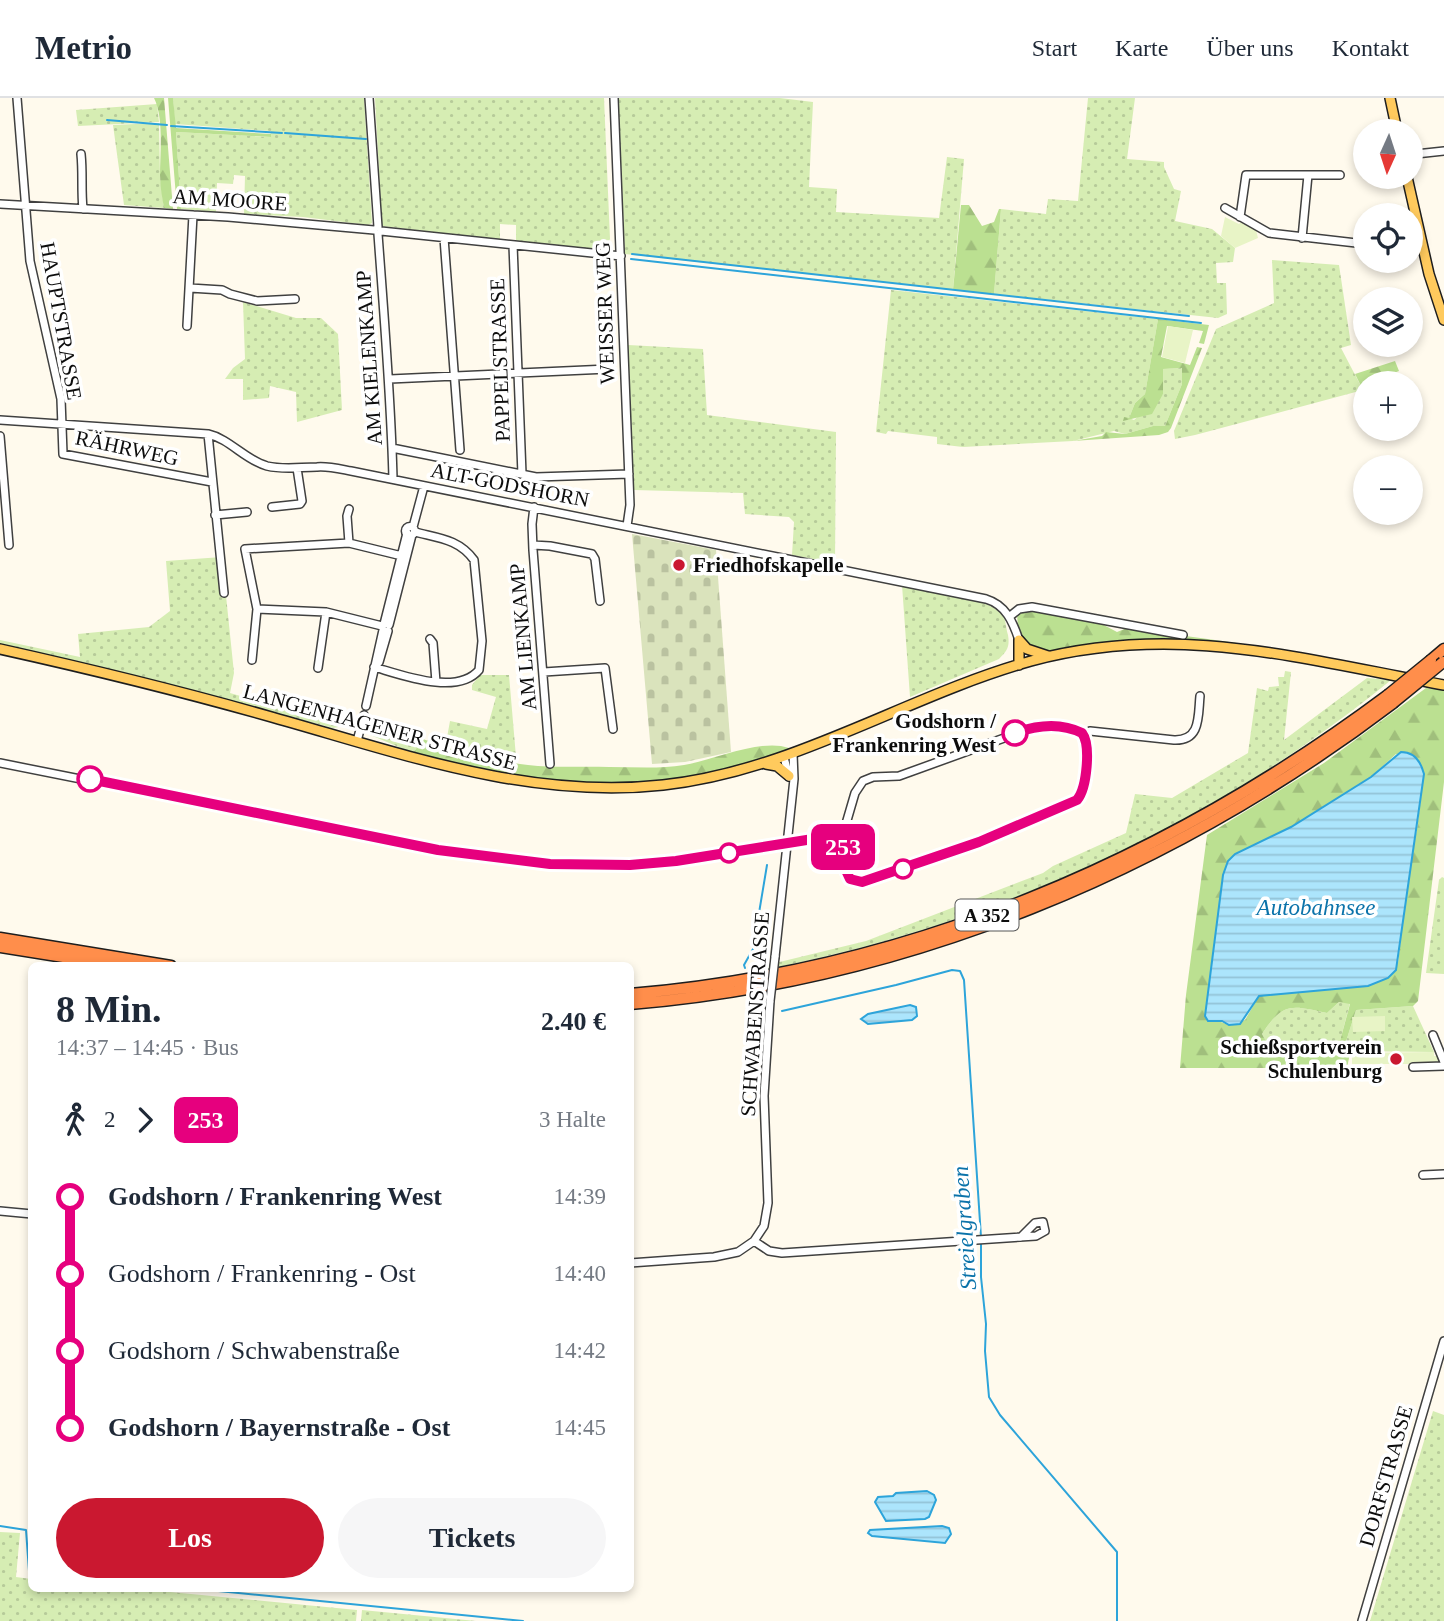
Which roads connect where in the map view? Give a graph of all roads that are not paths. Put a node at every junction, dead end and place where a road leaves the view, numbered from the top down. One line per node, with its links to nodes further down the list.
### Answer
1 (17, 98): 12 (street, HAUPTSTRASSE)
2 (369, 98): 17 (street, AM KIELENKAMP)
3 (614, 98): 23 (street, WEISSER WEG)
4 (1390, 98): 5 (main road)
5 (1394, 119)
6 (1444, 151): 8 (street)
7 (81, 153): 14 (street)
8 (1423, 154)
9 (1308, 175): 10 (street); 16 (street); 19 (street)
10 (1340, 175)
11 (0, 204): 12 (street, AM MOORE)
12 (26, 206): 14 (street, AM MOORE); 33 (street, HAUPTSTRASSE)
13 (1225, 208): 16 (street)
14 (83, 209): 15 (street, AM MOORE)
15 (193, 215): 17 (street, AM MOORE); 24 (street)
16 (1240, 217): 19 (street)
17 (378, 231): 18 (street, AM MOORE); 31 (street, AM KIELENKAMP)
18 (444, 238): 21 (street, AM MOORE); 30 (street)
19 (1302, 238): 20 (street)
20 (1353, 243)
21 (513, 245): 23 (street, AM MOORE); 29 (street, PAPPELSTRASSE)
22 (1423, 249): 26 (main road)
23 (621, 256): 41 (street, WEISSER WEG)
24 (190, 288): 25 (street); 27 (street)
25 (295, 299)
26 (1444, 320)
27 (187, 326)
28 (608, 369): 29 (street)
29 (518, 373): 30 (street); 40 (street, PAPPELSTRASSE)
30 (454, 376): 31 (street); 37 (street)
31 (390, 379): 36 (street, AM KIELENKAMP)
32 (0, 420): 33 (street, ALT-GODSHORN)
33 (61, 424): 34 (street, ALT-GODSHORN); 43 (street, RÄHRWEG)
34 (208, 434): 39 (street, ALT-GODSHORN); 43 (street, RÄHRWEG)
35 (0, 436): 38 (street)
36 (392, 447): 40 (street); 42 (street, AM KIELENKAMP)
37 (460, 450)
38 (1, 456): 53 (street)
39 (297, 468): 42 (street, ALT-GODSHORN); 45 (street)
40 (522, 474): 41 (street)
41 (629, 474): 50 (street, WEISSER WEG)
42 (393, 479): 44 (street, ALT-GODSHORN)
43 (212, 482): 49 (street, RÄHRWEG)
44 (422, 485): 46 (street, ALT-GODSHORN); 51 (street)
45 (272, 507)
46 (534, 507): 50 (street, ALT-GODSHORN); 54 (street, AM LIENKAMP)
47 (349, 509): 52 (street)
48 (247, 512): 49 (street)
49 (215, 515): 56 (street, RÄHRWEG)
50 (627, 526): 60 (street, ALT-GODSHORN)
51 (411, 531): 55 (street); 73 (street)
52 (349, 543): 55 (street); 58 (street)
53 (9, 545)
54 (533, 545): 57 (street); 72 (street, AM LIENKAMP)
55 (403, 556): 61 (street)
56 (224, 593)
57 (600, 601)
58 (257, 609): 59 (street); 68 (street)
59 (326, 612): 61 (street); 71 (street)
60 (1009, 617): 62 (street); 64 (street)
61 (385, 627): 70 (street)
62 (1183, 635)
63 (430, 639): 73 (street)
64 (1021, 642): 67 (main road); 69 (main road)
65 (0, 649): 81 (main road, LANGENHAGENER STRASSE)
66 (1441, 656): 76 (highway, A 352, bridge)
67 (1050, 657): 69 (main road, LANGENHAGENER STRASSE); 74 (main road, LANGENHAGENER STRASSE)
68 (252, 660)
69 (1024, 663): 82 (main road, LANGENHAGENER STRASSE)
70 (374, 667): 73 (street); 77 (street)
71 (318, 668)
72 (544, 672): 79 (street); 85 (street, AM LIENKAMP)
73 (436, 682)
74 (1444, 685)
75 (1200, 696): 80 (street)
76 (1390, 699): 94 (highway, A 352); 95 (highway, A 352)
77 (366, 706)
78 (363, 715): 81 (street)
79 (613, 729)
80 (1084, 736): 88 (street); 88 (street)
81 (357, 741): 84 (main road, LANGENHAGENER STRASSE)
82 (789, 755): 84 (main road, LANGENHAGENER STRASSE); 86 (street, SCHWABENSTRASSE); 87 (street, SCHWABENSTRASSE)
83 (0, 763): 89 (street)
84 (765, 763): 86 (main road)
85 (550, 764)
86 (789, 776): 87 (street, SCHWABENSTRASSE)
87 (792, 788): 89 (street, SCHWABENSTRASSE)
88 (844, 834): 89 (street)
89 (786, 843): 104 (street, SCHWABENSTRASSE, bridge)
90 (0, 938): 93 (highway)
91 (0, 947): 92 (highway)
92 (95, 962)
93 (146, 962)
94 (634, 993)
95 (634, 1003)
96 (1433, 1035): 97 (street)
97 (1444, 1064): 98 (street)
98 (1413, 1067)
99 (1444, 1174): 100 (street)
100 (1423, 1175)
101 (0, 1211): 102 (street)
102 (28, 1214)
103 (1021, 1237): 104 (street)
104 (754, 1241): 105 (street)
105 (634, 1263)
106 (1444, 1340): 107 (street, DORFSTRASSE)
107 (1441, 1359): 108 (street, DORFSTRASSE)
108 (1362, 1621)

